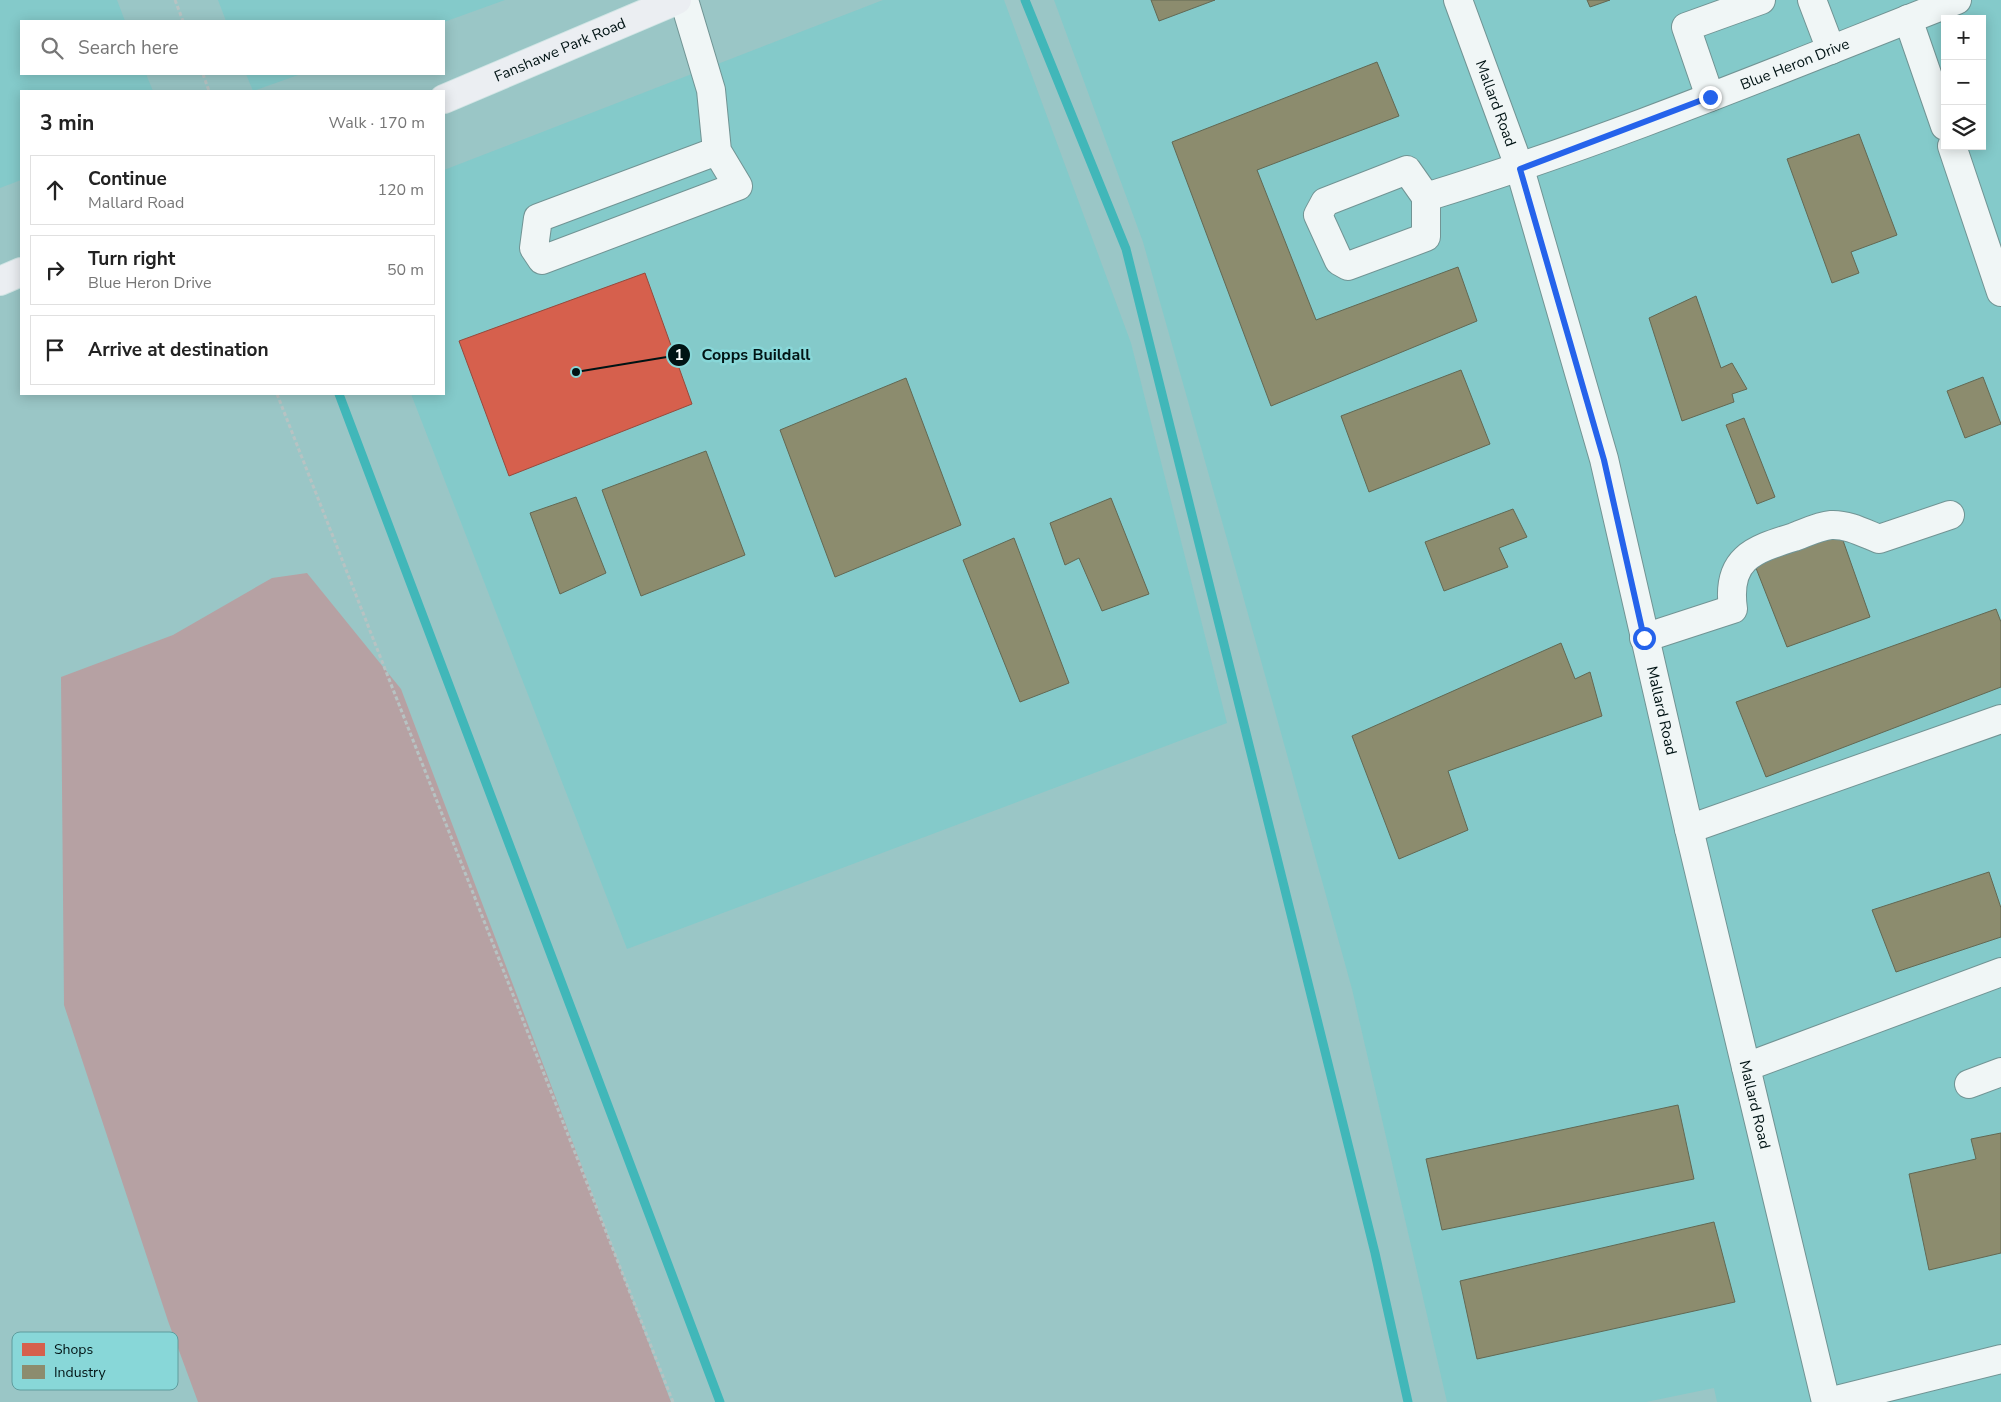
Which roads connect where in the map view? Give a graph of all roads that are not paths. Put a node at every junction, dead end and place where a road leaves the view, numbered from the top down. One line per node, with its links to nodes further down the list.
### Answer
1 (677, 0): 10 (main road, Fanshawe Park Road)
2 (684, 0): 13 (street)
3 (1458, 0): 14 (street, Mallard Road)
4 (1761, 0): 9 (street)
5 (1812, 0): 8 (street)
6 (1957, 0): 7 (street, Blue Heron Drive)
7 (1921, 10): 8 (street, Blue Heron Drive); 11 (street)
8 (1831, 50): 9 (street, Blue Heron Drive)
9 (1710, 97): 14 (street, Blue Heron Drive)
10 (445, 99)
11 (1941, 107)
12 (1953, 150): 18 (street)
13 (717, 151): 13 (street)
14 (1520, 169): 15 (street, Blue Heron Drive); 20 (street, Mallard Road)
15 (1426, 197)
16 (20, 272): 17 (main road)
17 (0, 281)
18 (2001, 292)
19 (1950, 515): 20 (street)
20 (1644, 638): 22 (street, Mallard Road)
21 (2001, 719): 22 (street)
22 (1688, 829): 24 (street, Mallard Road)
23 (2001, 972): 24 (street)
24 (1746, 1067): 28 (street, Mallard Road)
25 (2001, 1072): 26 (street)
26 (1969, 1084)
27 (1998, 1367): 28 (street)
28 (1827, 1402)

